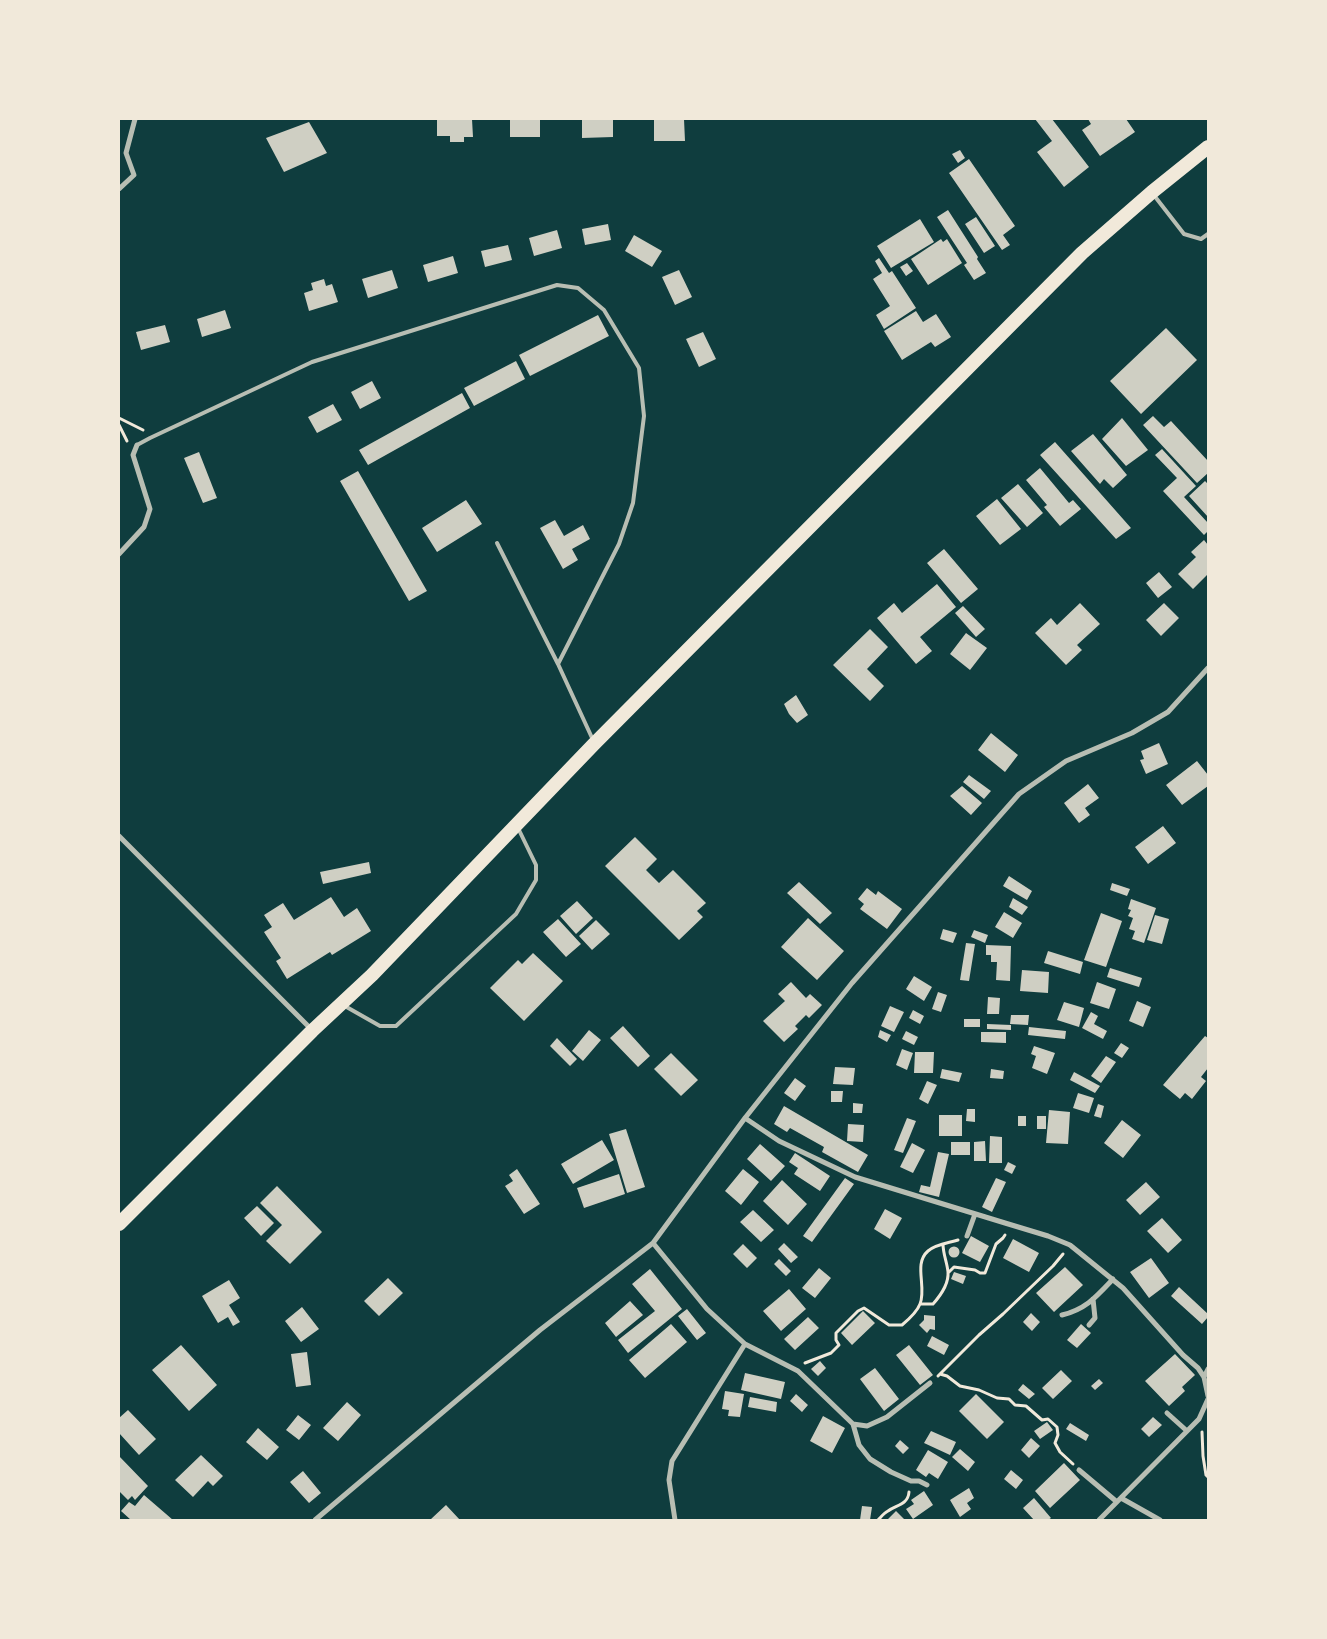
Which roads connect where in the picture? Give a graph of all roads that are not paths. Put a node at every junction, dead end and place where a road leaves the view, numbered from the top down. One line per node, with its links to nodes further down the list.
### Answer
1 (135, 119): 3 (street)
2 (1208, 147): 4 (highway)
3 (119, 189)
4 (1152, 192): 5 (lane); 11 (highway)
5 (1208, 234)
6 (138, 445): 8 (street); 9 (lane)
7 (497, 543): 9 (lane)
8 (119, 554)
9 (558, 664): 11 (lane)
10 (1208, 668): 16 (street)
11 (594, 744): 12 (highway)
12 (516, 824): 14 (highway); 14 (lane)
13 (119, 836): 15 (street)
14 (341, 1004): 15 (highway)
15 (312, 1031): 18 (highway)
16 (745, 1118): 17 (street); 20 (street)
17 (976, 1214): 19 (street); 21 (street)
18 (119, 1224)
19 (967, 1236)
20 (653, 1243): 25 (street); 37 (street)
21 (1112, 1280): 22 (street); 27 (street)
22 (1093, 1299): 23 (street); 24 (street)
23 (1062, 1315)
24 (1089, 1325)
25 (745, 1344): 32 (street); 38 (street)
26 (1208, 1369): 27 (street)
27 (1204, 1377): 29 (street)
28 (930, 1383): 32 (street)
29 (1207, 1384): 30 (street)
30 (1208, 1398): 33 (street)
31 (1167, 1413): 33 (street)
32 (853, 1424): 35 (street)
33 (1187, 1431): 36 (street)
34 (1079, 1470): 36 (street)
35 (927, 1485)
36 (1119, 1500): 39 (street); 40 (street)
37 (315, 1520)
38 (674, 1520)
39 (1099, 1520)
40 (1160, 1520)

